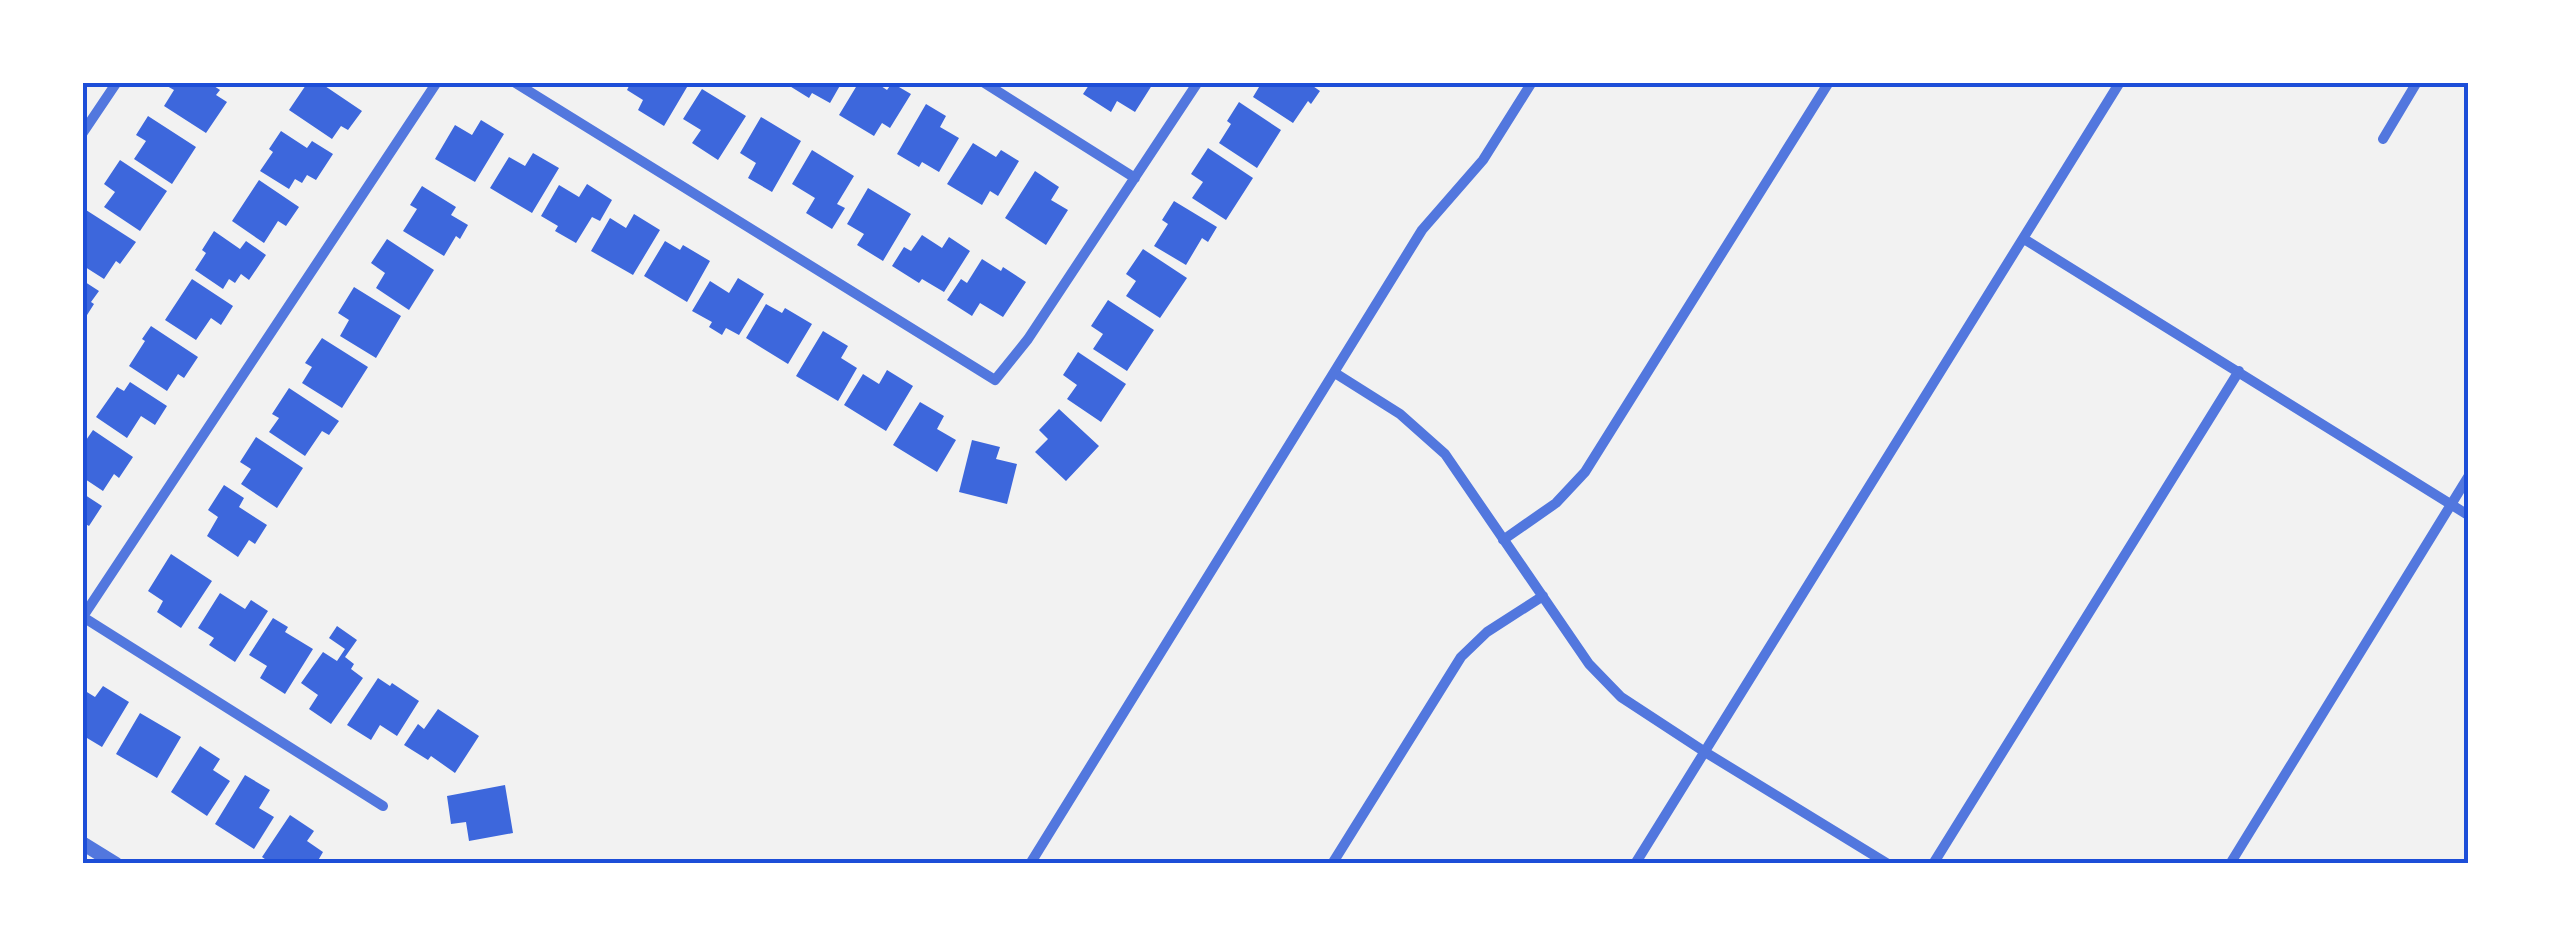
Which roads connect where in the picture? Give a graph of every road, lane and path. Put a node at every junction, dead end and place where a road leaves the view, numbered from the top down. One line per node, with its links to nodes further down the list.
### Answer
1 (116, 82): 10 (street)
2 (437, 82): 21 (street)
3 (514, 82): 12 (street)
4 (983, 82): 12 (street)
5 (1198, 82): 12 (street)
6 (1532, 82): 15 (street)
7 (1829, 82): 19 (street)
8 (2120, 82): 13 (street)
9 (2417, 82): 11 (street)
10 (82, 134)
11 (2382, 139)
12 (1135, 178)
13 (2024, 238): 14 (street); 22 (street)
14 (2239, 371): 17 (street); 30 (street)
15 (1335, 373): 19 (street); 26 (street)
16 (2468, 477): 17 (street)
17 (2452, 504): 18 (street); 31 (street)
18 (2468, 514)
19 (1503, 540): 20 (street)
20 (1543, 596): 22 (street); 27 (street)
21 (83, 617): 23 (street)
22 (1705, 752): 28 (street); 29 (street)
23 (384, 806)
24 (82, 843): 25 (street)
25 (116, 864)
26 (1030, 864)
27 (1332, 864)
28 (1635, 864)
29 (1888, 864)
30 (1933, 864)
31 (2230, 864)

